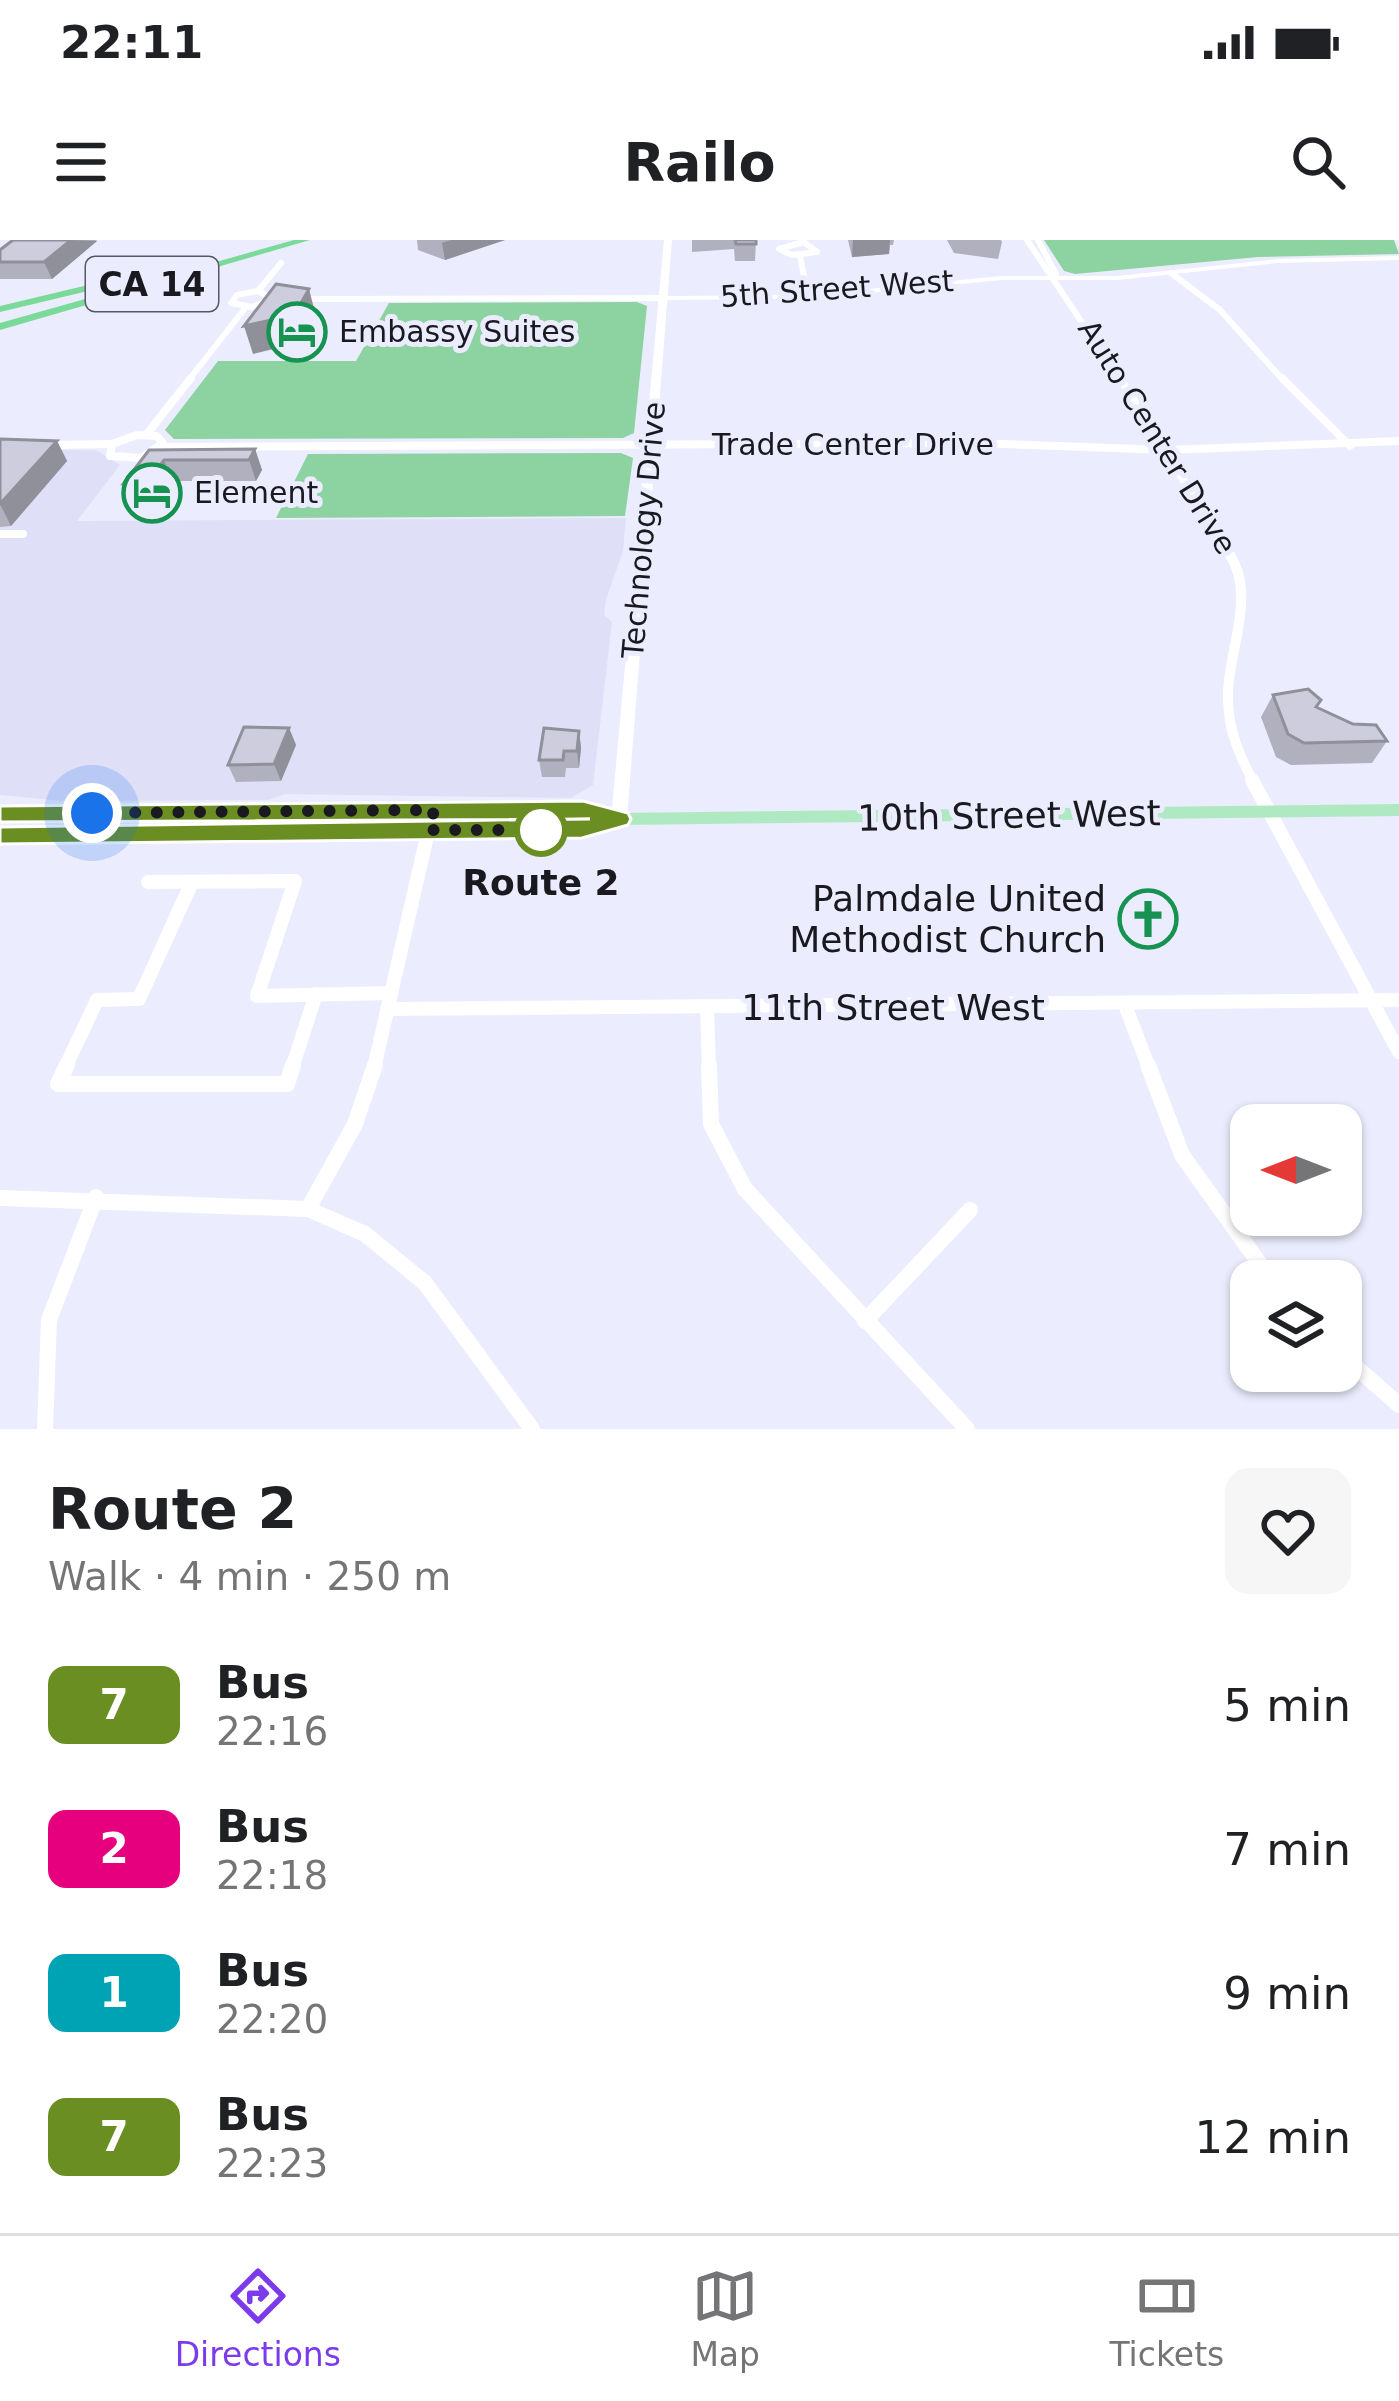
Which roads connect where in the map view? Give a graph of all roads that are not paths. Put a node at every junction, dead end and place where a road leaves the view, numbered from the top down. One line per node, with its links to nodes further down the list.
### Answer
1 (268, 240): 17 (highway, CA 14)
2 (305, 240): 18 (highway, CA 14)
3 (668, 240): 14 (main road, Technology Drive)
4 (1027, 240): 11 (street, Auto Center Drive)
5 (1038, 240): 11 (street, Auto Center Drive)
6 (797, 241): 7 (street); 7 (street)
7 (800, 256): 13 (street)
8 (1399, 258): 10 (street, 5th Street West)
9 (281, 263): 12 (street)
10 (1172, 273): 11 (street, 5th Street West); 25 (street)
11 (1056, 277): 13 (street, 5th Street West); 26 (street, Auto Center Drive)
12 (257, 291): 15 (street); 16 (street)
13 (808, 297): 14 (street, 5th Street West)
14 (664, 298): 15 (street, 5th Street West); 23 (main road, Technology Drive)
15 (273, 299): 16 (street)
16 (246, 307): 19 (street)
17 (0, 313)
18 (0, 329)
19 (146, 435): 21 (street); 24 (street)
20 (1399, 441): 25 (street, Trade Center Drive)
21 (112, 444): 22 (street); 24 (street, Trade Center Drive)
22 (39, 445)
23 (653, 445): 24 (street, Trade Center Drive); 26 (street, Trade Center Drive); 32 (main road, Technology Drive)
24 (162, 447)
25 (1351, 447): 26 (street, Trade Center Drive)
26 (1167, 450): 29 (street, Auto Center Drive)
27 (0, 534): 28 (street)
28 (23, 534)
29 (1266, 810): 30 (main road, 10th Street West); 32 (main road, 10th Street West); 38 (street, Auto Center Drive)
30 (1399, 810)
31 (0, 814): 33 (main road, 10th Street West)
32 (620, 819): 33 (main road, 10th Street West)
33 (431, 820): 34 (main road, 10th Street West); 40 (street)
34 (0, 836)
35 (148, 882): 36 (street)
36 (192, 882): 37 (street, 11th Street West); 37 (street)
37 (316, 994): 40 (street, 11th Street West)
38 (1369, 1000): 39 (street, 11th Street West); 41 (street, 11th Street West); 43 (street, Auto Center Drive)
39 (1399, 1000)
40 (389, 1001): 42 (street, 11th Street West); 46 (street)
41 (1125, 1006): 42 (street, 11th Street West); 48 (street)
42 (707, 1008): 49 (street)
43 (1399, 1052)
44 (95, 1197): 45 (street); 46 (street); 52 (street)
45 (0, 1198)
46 (308, 1209): 53 (street)
47 (970, 1210): 49 (street)
48 (1258, 1260)
49 (865, 1321): 54 (street)
50 (1362, 1372): 51 (street)
51 (1399, 1405)
52 (45, 1429)
53 (532, 1429)
54 (967, 1429)

